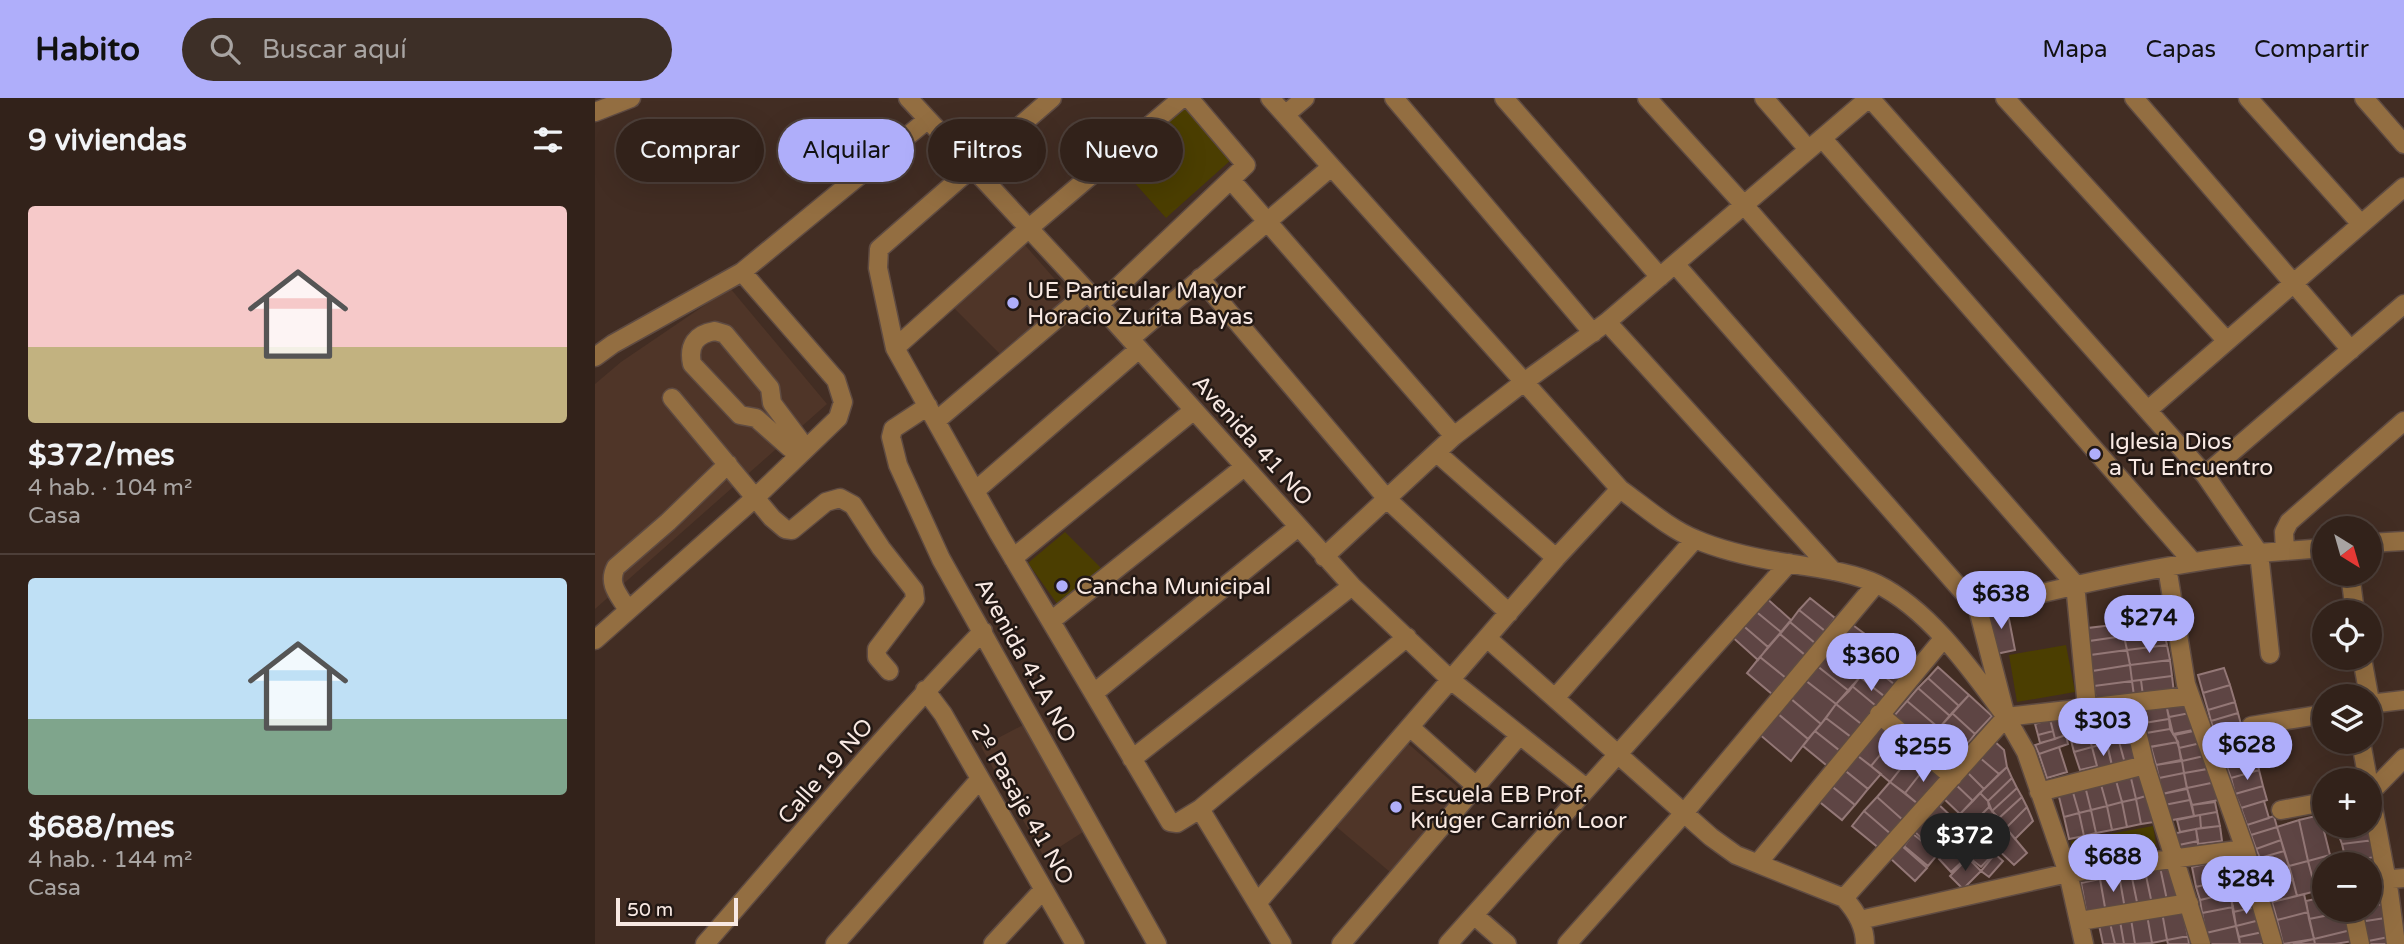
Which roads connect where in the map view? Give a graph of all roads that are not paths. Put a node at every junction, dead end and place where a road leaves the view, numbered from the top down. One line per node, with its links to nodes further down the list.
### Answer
1 (631, 98): 17 (street)
2 (1052, 98): 19 (street)
3 (1182, 98): 31 (street)
4 (1189, 98): 24 (street)
5 (1270, 98): 18 (street)
6 (1305, 98): 18 (street)
7 (1394, 98): 39 (street)
8 (1504, 98): 34 (street)
9 (1647, 98): 28 (street)
10 (1764, 98): 21 (street)
11 (1869, 98): 21 (street); 48 (street)
12 (2005, 98): 40 (street)
13 (2134, 98): 36 (street)
14 (2248, 98): 30 (street)
15 (2364, 98): 22 (street)
16 (913, 100): 20 (street, Avenida 41 NO)
17 (595, 112)
18 (1285, 115): 23 (street)
19 (1028, 119)
20 (927, 120): 33 (street)
21 (1815, 143): 28 (street); 71 (street)
22 (2404, 144)
23 (1330, 168): 29 (street); 45 (street)
24 (1231, 180): 29 (street); 37 (street)
25 (955, 182): 42 (street)
26 (987, 182): 31 (street, Avenida 41 NO)
27 (2404, 187): 30 (street)
28 (1744, 205): 32 (street); 76 (street)
29 (1266, 221): 35 (street); 51 (street)
30 (2361, 224): 36 (street)
31 (1028, 229): 37 (street, Avenida 41 NO); 42 (street)
32 (1675, 264): 34 (street); 78 (street)
33 (742, 272): 44 (street); 52 (street)
34 (1660, 277): 39 (street)
35 (1200, 278): 41 (street); 60 (street)
36 (2294, 282): 40 (street); 43 (street)
37 (1094, 298): 41 (street, Avenida 41 NO); 49 (street)
38 (2404, 304): 43 (street)
39 (1600, 328): 45 (street); 74 (street)
40 (2226, 340): 48 (street)
41 (1134, 344): 47 (street, Avenida 41 NO); 58 (street)
42 (895, 348): 49 (street)
43 (2351, 350): 56 (street)
44 (595, 357)
45 (1524, 382): 51 (street); 57 (street)
46 (673, 398): 54 (street)
47 (1193, 410): 55 (street, Avenida 41 NO); 69 (street)
48 (2148, 410): 56 (street)
49 (932, 413): 58 (street); 82 (street, Avenida 41A NO)
50 (2404, 421): 66 (street)
51 (1454, 436): 53 (street)
52 (802, 452): 52 (street); 59 (street)
53 (1437, 453): 60 (street); 70 (street)
54 (728, 464): 59 (street); 79 (street)
55 (1244, 467): 61 (street, Avenida 41 NO); 81 (street)
56 (2206, 475): 67 (street)
57 (1620, 489): 63 (street); 70 (street)
58 (975, 491): 69 (street)
59 (756, 497): 79 (street); 88 (street)
60 (1388, 500): 68 (street); 80 (street)
61 (1298, 527): 68 (street, Avenida 41 NO); 91 (street)
62 (2404, 527): 64 (street)
63 (1695, 539): 72 (street); 93 (street)
64 (2398, 541)
65 (2312, 549): 66 (street)
66 (2285, 551): 67 (street)
67 (2259, 553): 71 (street); 87 (street)
68 (1324, 557): 77 (street, Avenida 41 NO)
69 (1013, 558): 81 (street)
70 (1556, 558): 80 (street)
71 (2192, 561): 73 (street)
72 (1789, 563): 74 (street); 104 (street)
73 (2167, 567): 76 (street); 92 (street)
74 (1833, 571): 75 (street)
75 (1876, 584): 85 (street); 117 (street)
76 (2075, 584): 78 (street); 97 (street)
77 (1352, 586): 83 (street, Avenida 41 NO); 106 (street)
78 (1978, 609): 100 (street)
79 (628, 610): 86 (street)
80 (1509, 613): 84 (street)
81 (1051, 621): 91 (street)
82 (983, 631): 90 (street, Calle 19 NO); 132 (street, Avenida 41A NO)
83 (1407, 638): 89 (street, Avenida 41 NO); 115 (street)
84 (1487, 638): 89 (street); 93 (street)
85 (1943, 639): 98 (street); 100 (street)
86 (595, 640)
87 (2270, 654)
88 (889, 671)
89 (1452, 681): 102 (street); 103 (street, Avenida 41 NO)
90 (926, 690): 110 (street, 2º Pasaje 41 NO); 133 (street, Calle 19 NO)
91 (1094, 693): 106 (street)
92 (2190, 696): 96 (street); 119 (street)
93 (1555, 698): 104 (street)
94 (2404, 700): 95 (street)
95 (2382, 703)
96 (2130, 704): 97 (street); 107 (street)
97 (2087, 707): 100 (street)
98 (1879, 714): 108 (street); 121 (street)
99 (2312, 716): 101 (street)
100 (2006, 717): 108 (street); 113 (street)
101 (2251, 726)
102 (1411, 728): 111 (street); 126 (street)
103 (1519, 736): 111 (street); 112 (street, Avenida 41 NO)
104 (1617, 753): 112 (street); 117 (street)
105 (2404, 758): 109 (street)
106 (1132, 759): 115 (street)
107 (2145, 765): 113 (street); 120 (street)
108 (1952, 777): 125 (street)
109 (2382, 778)
110 (980, 779): 124 (street, 2º Pasaje 41 NO); 134 (street)
111 (1476, 786): 138 (street)
112 (1586, 788): 128 (street)
113 (2039, 792): 122 (street)
114 (2312, 804): 116 (street)
115 (1200, 808): 126 (street)
116 (2281, 810)
117 (1684, 813): 121 (street); 141 (street)
118 (2379, 838): 123 (street)
119 (2245, 849): 120 (street); 145 (street)
120 (2175, 859): 122 (street); 127 (street)
121 (1758, 863): 125 (street)
122 (2068, 873): 129 (street); 130 (street)
123 (2387, 880): 147 (street)
124 (1043, 890): 135 (street); 136 (street, 2º Pasaje 41 NO)
125 (1844, 898): 129 (street)
126 (1257, 903): 137 (street)
127 (2189, 903): 130 (street); 144 (street)
128 (1474, 915): 139 (street); 140 (street)
129 (1860, 920): 142 (street)
130 (2080, 921): 143 (street)
131 (2355, 922): 146 (street)
132 (1150, 941)
133 (705, 944)
134 (835, 944)
135 (993, 944)
136 (1075, 944)
137 (1282, 944)
138 (1341, 944)
139 (1448, 944)
140 (1507, 944)
141 (1567, 944)
142 (1865, 944)
143 (2084, 944)
144 (2201, 944)
145 (2273, 944)
146 (2360, 944)
147 (2396, 944)

